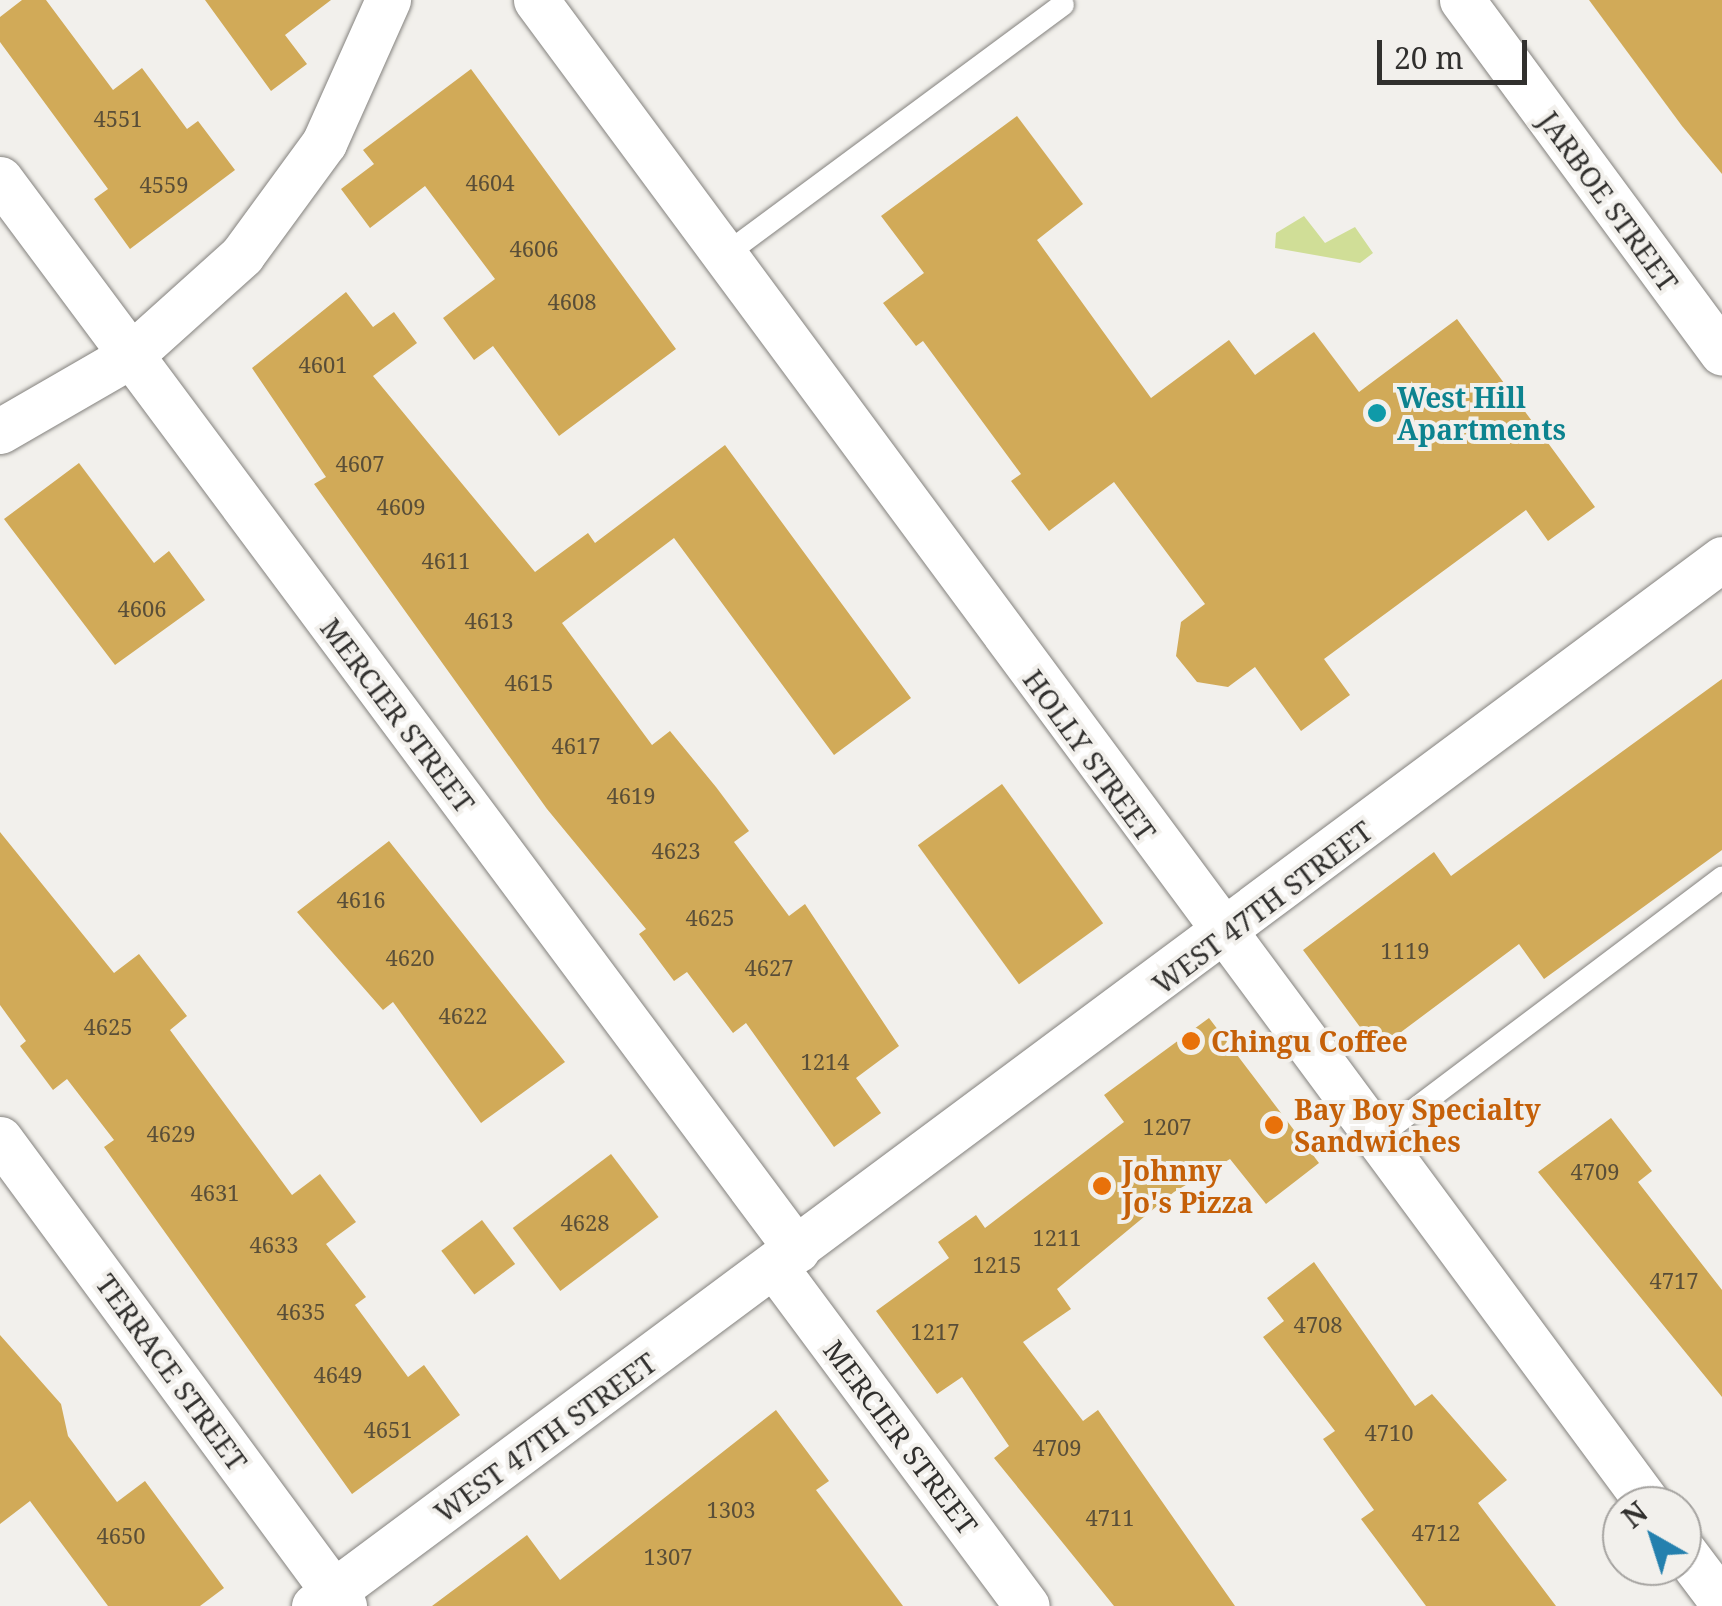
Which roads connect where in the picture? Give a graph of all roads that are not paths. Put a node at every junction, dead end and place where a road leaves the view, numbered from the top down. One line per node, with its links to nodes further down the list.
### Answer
1 (388, 0): 8 (street)
2 (536, 0): 6 (street, HOLLY STREET)
3 (1462, 0): 7 (street, JARBOE STREET)
4 (1063, 5): 6 (lane)
5 (0, 179): 8 (street, MERCIER STREET)
6 (726, 254): 12 (street, HOLLY STREET)
7 (1722, 353)
8 (130, 356): 9 (street); 15 (street, MERCIER STREET)
9 (0, 431)
10 (1722, 559): 12 (street, WEST 47TH STREET)
11 (1722, 878): 14 (lane)
12 (1222, 938): 14 (street, HOLLY STREET); 15 (street, WEST 47TH STREET)
13 (0, 1139): 18 (street, TERRACE STREET)
14 (1374, 1140): 16 (street, HOLLY STREET)
15 (786, 1258): 18 (street, WEST 47TH STREET); 20 (street, MERCIER STREET)
16 (1635, 1486)
17 (1702, 1576): 19 (street)
18 (331, 1601)
19 (1722, 1602)
20 (1027, 1606)

